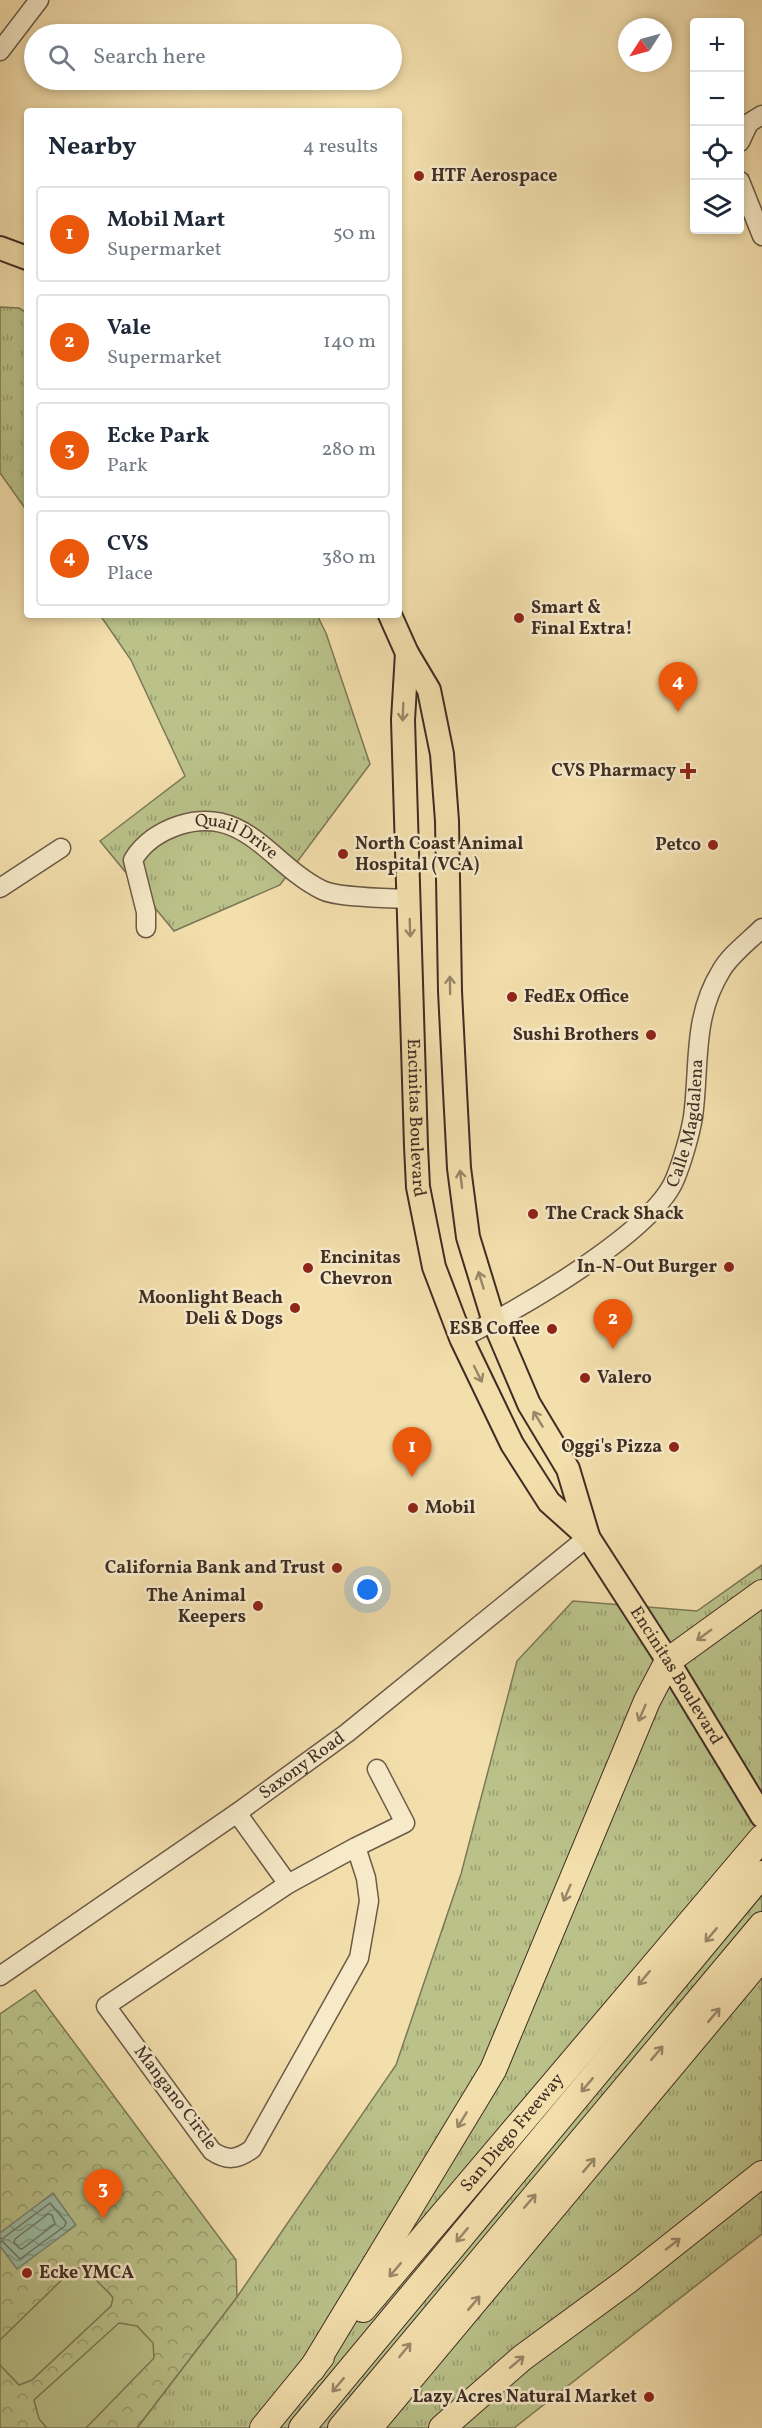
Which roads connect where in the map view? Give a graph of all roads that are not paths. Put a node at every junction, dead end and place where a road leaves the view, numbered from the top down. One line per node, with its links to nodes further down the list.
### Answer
1 (39, 0): 2 (street)
2 (0, 51)
3 (762, 115): 4 (street)
4 (744, 134)
5 (744, 191): 6 (street)
6 (762, 236)
7 (0, 248): 8 (main road)
8 (24, 257)
9 (391, 618): 10 (main road, Encinitas Boulevard)
10 (407, 653): 13 (main road, Encinitas Boulevard, one-way to 13); 16 (main road, Encinitas Boulevard, one-way to 10)
11 (61, 848): 12 (street)
12 (0, 888)
13 (409, 899): 14 (street, Quail Drive); 17 (main road, Encinitas Boulevard, one-way to 17)
14 (146, 928)
15 (762, 928): 16 (street, Calle Magdalena)
16 (494, 1322): 17 (street, Calle Magdalena); 18 (main road, Encinitas Boulevard, one-way to 16)
17 (461, 1338): 18 (main road, Encinitas Boulevard, one-way to 18)
18 (588, 1537): 20 (main road, Encinitas Boulevard); 22 (street, Saxony Road)
19 (762, 1593): 20 (highway, one-way to 20)
20 (668, 1660): 23 (main road, Encinitas Boulevard); 32 (highway, one-way to 32)
21 (377, 1769): 25 (street, Mangano Circle)
22 (237, 1812): 27 (street); 30 (street, Saxony Road)
23 (762, 1816)
24 (762, 1838): 26 (highway, San Diego Freeway)
25 (356, 1847): 27 (street, Mangano Circle); 27 (street, Mangano Circle)
26 (749, 1878): 32 (highway, San Diego Freeway, one-way to 32); 34 (highway, one-way to 34)
27 (288, 1884)
28 (759, 1928): 35 (highway, one-way to 28)
29 (762, 1957): 36 (highway, one-way to 29)
30 (2, 1970)
31 (762, 2175): 37 (highway, one-way to 31)
32 (312, 2369): 33 (highway, San Diego Freeway)
33 (263, 2428)
34 (302, 2428)
35 (341, 2428)
36 (369, 2428)
37 (441, 2428)

